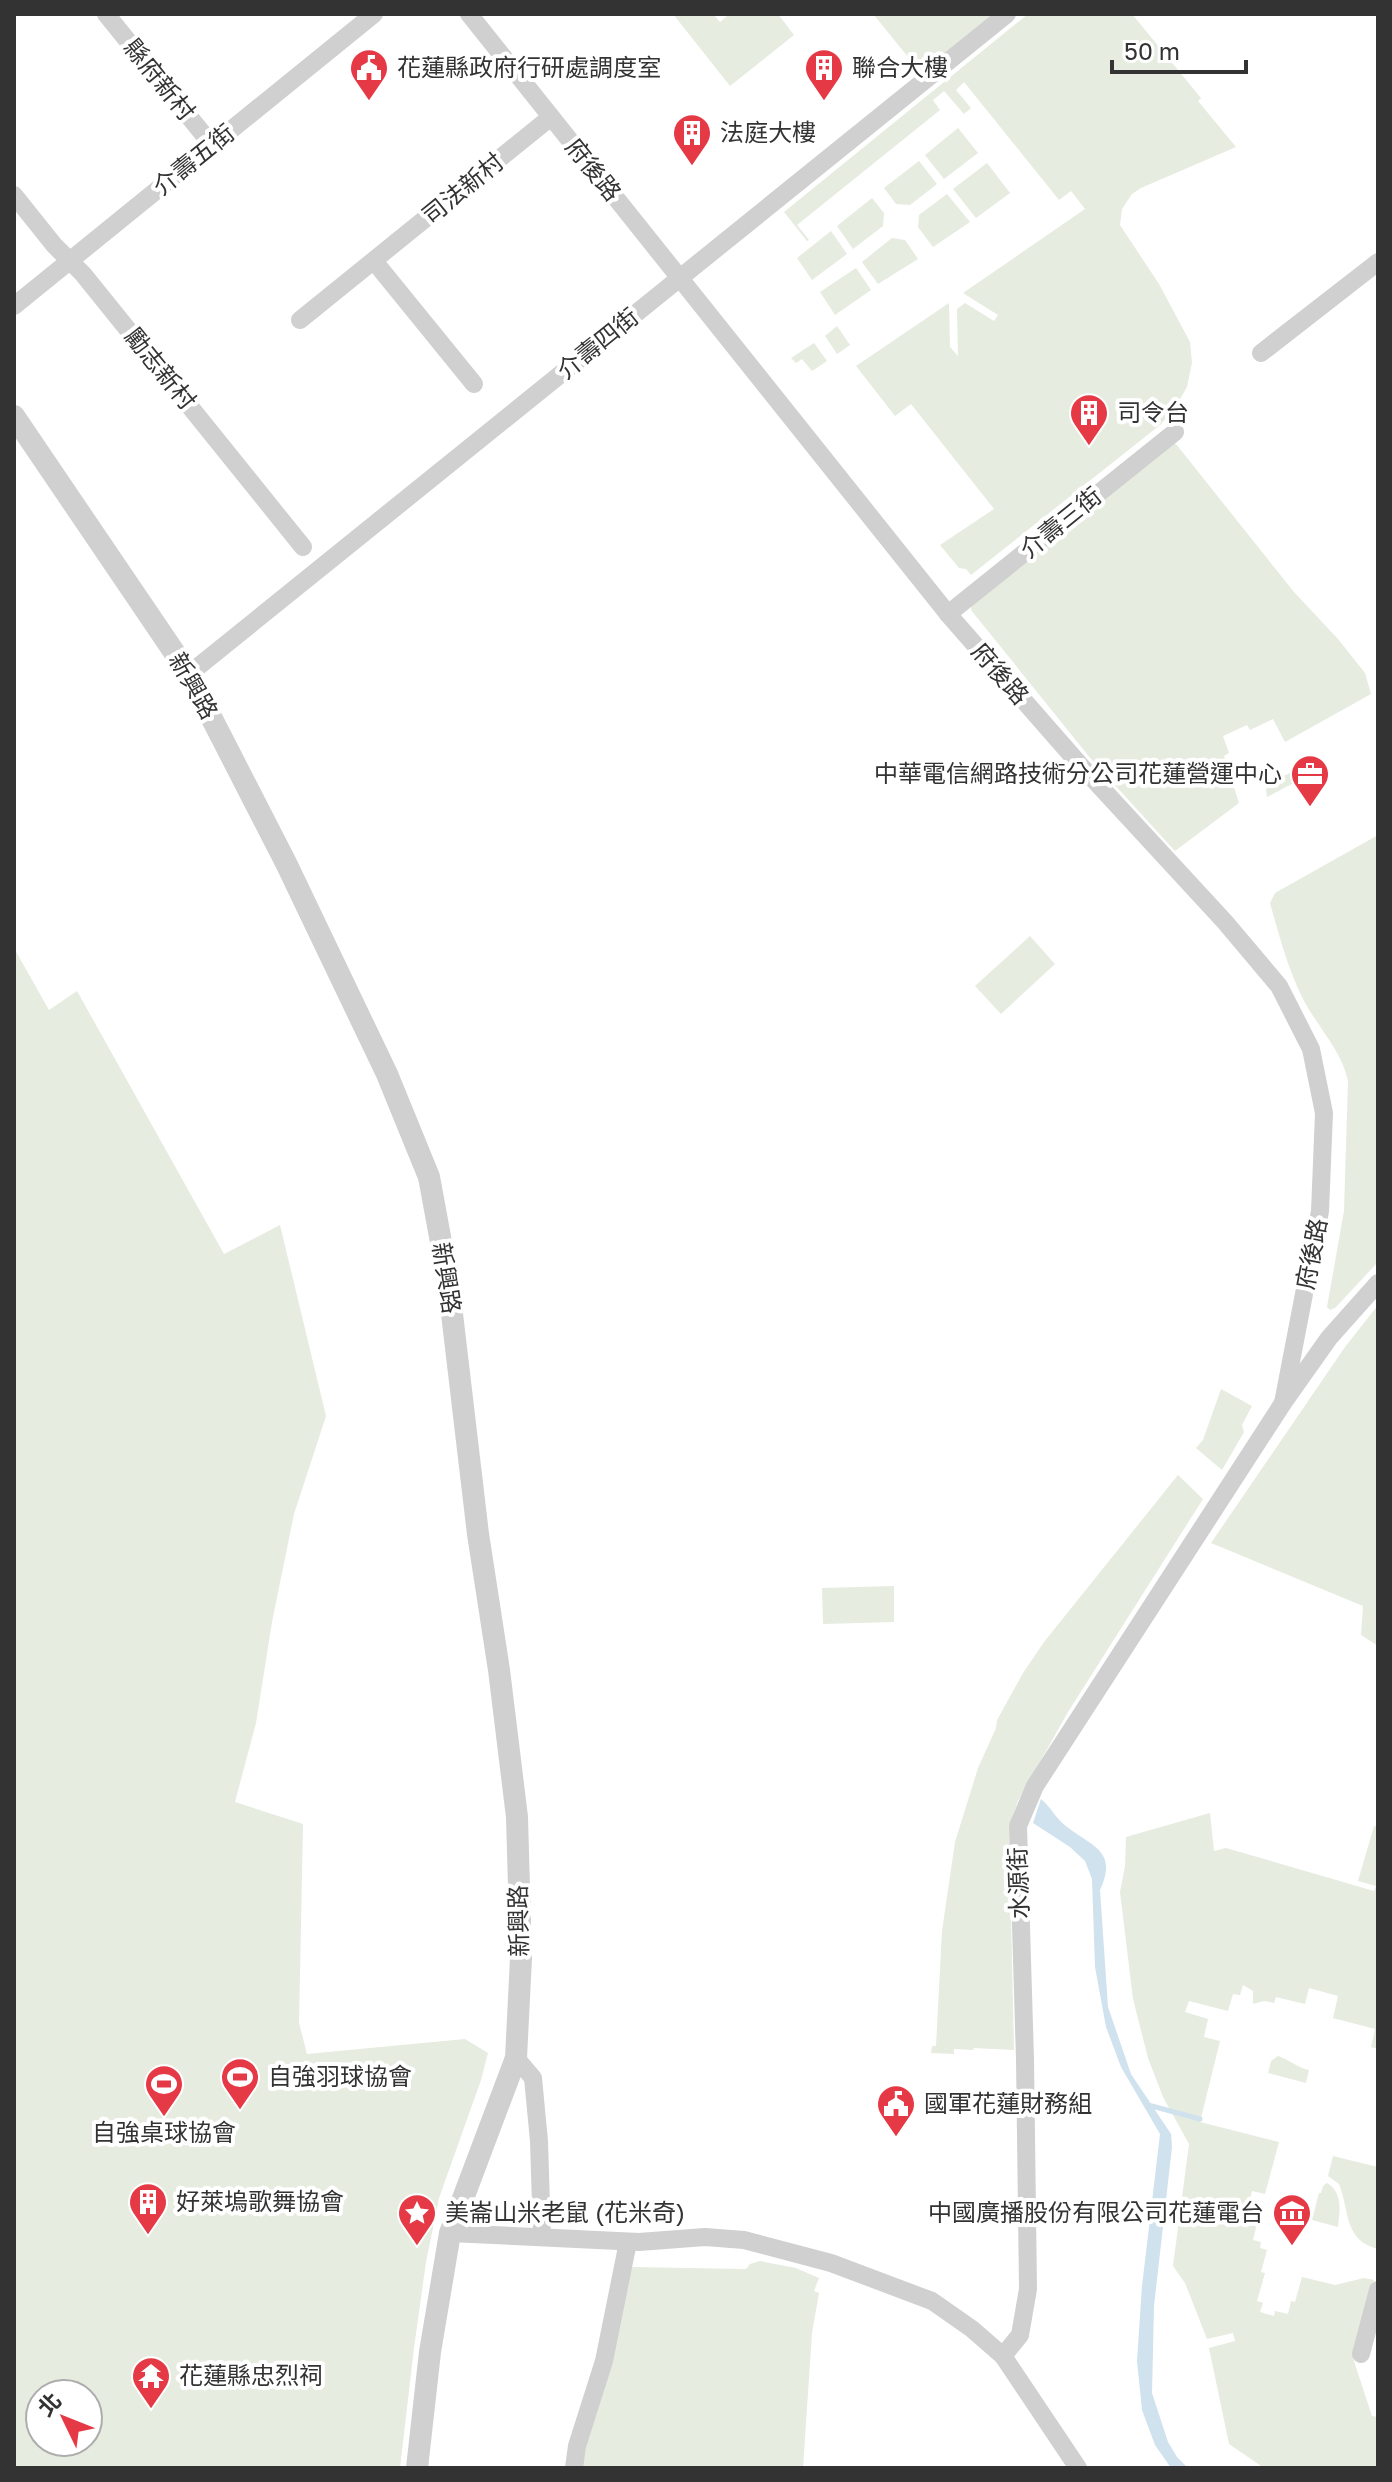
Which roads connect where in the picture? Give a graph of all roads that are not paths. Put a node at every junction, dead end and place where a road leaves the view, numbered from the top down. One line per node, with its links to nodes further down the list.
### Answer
1 (106, 14): 6 (street, 縣府新村)
2 (374, 14): 6 (street, 介壽五街)
3 (469, 14): 5 (street, 府後路)
4 (1007, 14): 11 (street, 介壽四街)
5 (551, 117): 9 (street, 司法新村); 11 (street, 府後路)
6 (212, 145): 8 (street, 介壽五街)
7 (14, 195): 8 (street, 勵志新村)
8 (70, 261): 12 (street, 介壽五街); 18 (street, 勵志新村)
9 (374, 261): 13 (street, 司法新村); 15 (street)
10 (1378, 262): 14 (street)
11 (679, 278): 19 (street, 府後路); 20 (street, 介壽四街)
12 (14, 306)
13 (300, 320)
14 (1261, 353)
15 (474, 384)
16 (14, 416): 20 (street, 新興路)
17 (1175, 432): 19 (street, 介壽三街)
18 (303, 547)
19 (948, 614): 22 (street, 府後路)
20 (189, 674): 23 (street, 新興路)
21 (1378, 1283): 22 (street, 水源街)
22 (1283, 1403): 29 (street, 水源街)
23 (516, 2058): 24 (street, 新興路); 25 (street)
24 (450, 2233): 25 (street); 30 (street, 新興路)
25 (542, 2237): 26 (street)
26 (628, 2242): 29 (street); 31 (street)
27 (1378, 2290): 28 (street)
28 (1361, 2354)
29 (1003, 2356): 32 (street)
30 (417, 2468)
31 (574, 2468)
32 (1078, 2468)

